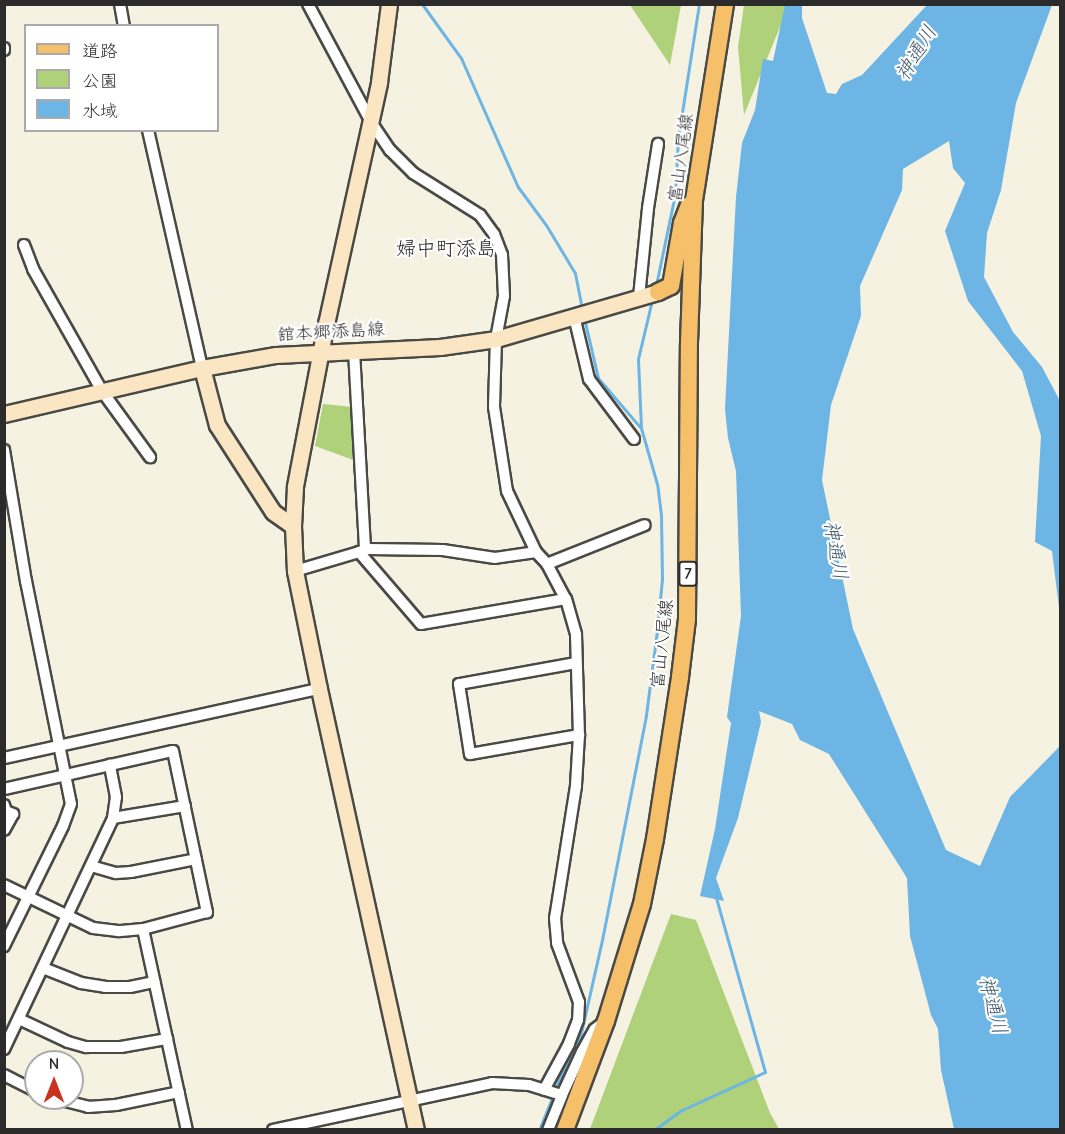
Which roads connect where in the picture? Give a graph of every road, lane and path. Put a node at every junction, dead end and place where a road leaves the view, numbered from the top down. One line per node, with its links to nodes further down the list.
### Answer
1 (120, 4): 5 (street)
2 (308, 4): 6 (street)
3 (389, 4): 6 (street)
4 (725, 4): 9 (main road, 富山八尾線 / 7)
5 (124, 24)
6 (371, 122): 13 (street); 15 (street)
7 (148, 132): 16 (street)
8 (658, 144): 11 (street)
9 (694, 200): 11 (main road); 51 (main road, 富山八尾線 / 7)
10 (24, 245): 17 (street)
11 (650, 294): 12 (street, 舘本郷添島線)
12 (574, 316): 13 (street, 舘本郷添島線); 19 (street)
13 (496, 339): 14 (street, 舘本郷添島線); 25 (street)
14 (354, 351): 15 (street, 舘本郷添島線); 24 (street)
15 (321, 352): 16 (street, 舘本郷添島線); 23 (street)
16 (202, 368): 17 (street, 舘本郷添島線); 23 (street)
17 (102, 392): 18 (street, 舘本郷添島線); 21 (street)
18 (4, 414)
19 (634, 438)
20 (4, 450): 32 (street)
21 (150, 457)
22 (645, 525): 26 (street)
23 (292, 526): 27 (street)
24 (362, 551): 25 (street); 27 (street); 28 (street)
25 (536, 552): 26 (street)
26 (547, 564): 28 (street)
27 (295, 571): 30 (street)
28 (566, 599): 29 (street)
29 (576, 663): 31 (street); 31 (street)
30 (319, 689): 32 (street); 58 (street)
31 (579, 735): 57 (street)
32 (60, 746): 33 (street); 35 (street)
33 (4, 758)
34 (110, 765): 35 (street); 38 (street); 39 (street)
35 (66, 775): 36 (street); 44 (street)
36 (4, 789)
37 (4, 805): 40 (street)
38 (185, 806): 39 (street); 41 (street)
39 (113, 818): 42 (street)
40 (4, 830)
41 (196, 859): 42 (street); 46 (street)
42 (91, 866): 45 (street)
43 (4, 885): 44 (street)
44 (29, 896): 45 (street); 47 (street)
45 (68, 915): 46 (street); 48 (street)
46 (143, 929): 49 (street)
47 (4, 946)
48 (43, 968): 49 (street); 50 (street)
49 (154, 982): 52 (street)
50 (19, 1019): 52 (street); 53 (street)
51 (606, 1021): 57 (street); 64 (main road, 富山八尾線 / 7)
52 (167, 1039): 56 (street)
53 (4, 1049)
54 (4, 1076): 55 (street)
55 (24, 1085)
56 (179, 1092): 59 (street); 61 (street)
57 (554, 1092): 58 (street); 63 (street)
58 (409, 1100): 60 (street); 62 (street)
59 (84, 1106)
60 (278, 1129)
61 (187, 1130)
62 (416, 1130)
63 (548, 1130)
64 (565, 1130)

